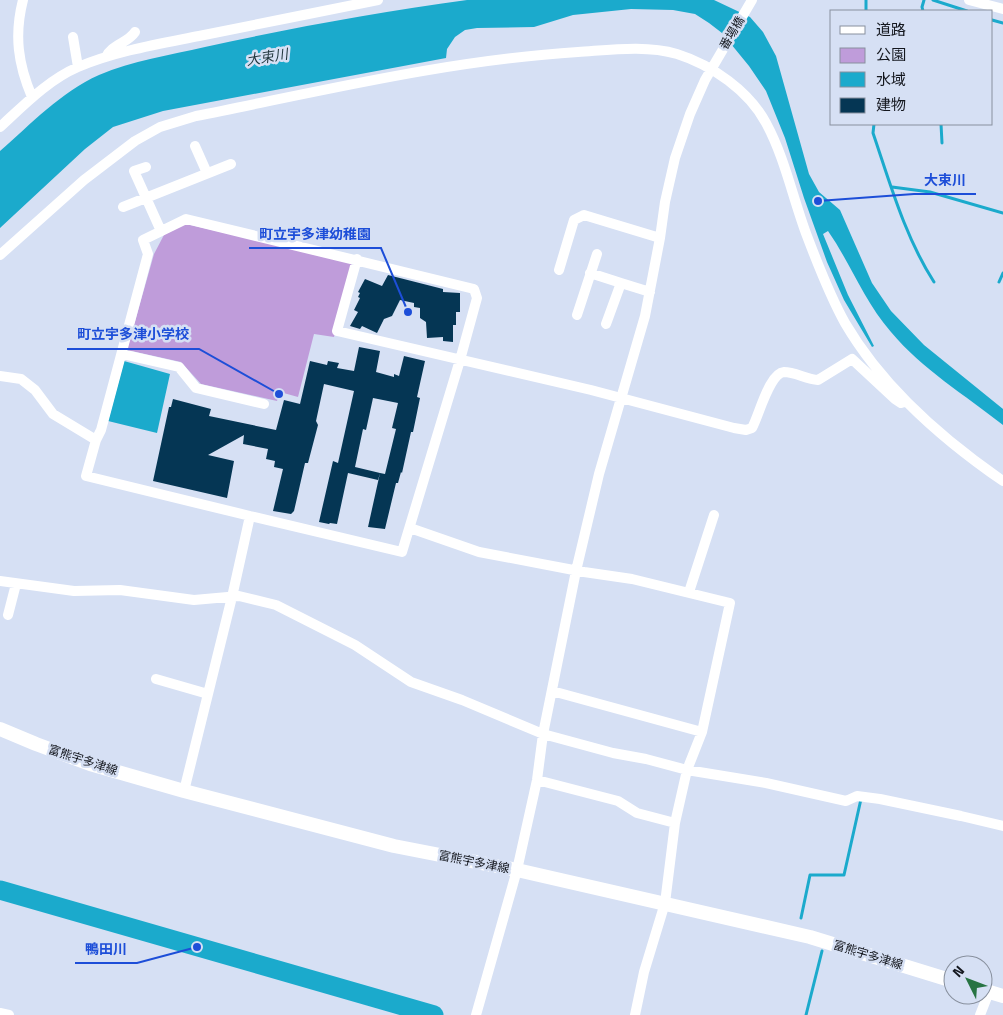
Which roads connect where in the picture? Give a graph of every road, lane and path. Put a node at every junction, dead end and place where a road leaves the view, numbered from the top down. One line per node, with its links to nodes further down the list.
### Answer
1 (23, 0): 11 (street)
2 (378, 0): 8 (street)
3 (969, 0): 5 (street)
4 (752, 1): 10 (street, 番場橋)
5 (1003, 9)
6 (135, 32): 8 (street)
7 (73, 37): 9 (street)
8 (106, 57): 9 (street)
9 (78, 67): 11 (street)
10 (712, 68): 20 (street, 番場橋); 22 (street); 34 (street)
11 (32, 97): 12 (street)
12 (0, 127)
13 (195, 146): 16 (street)
14 (231, 164): 16 (street)
15 (146, 166): 17 (street)
16 (207, 173): 17 (street)
17 (146, 198): 18 (street); 19 (street)
18 (123, 207)
19 (161, 231): 23 (street); 30 (street)
20 (660, 238): 24 (street); 27 (street, 番場橋)
21 (597, 254): 25 (street)
22 (0, 255)
23 (357, 259): 31 (street); 31 (street)
24 (559, 270)
25 (590, 273): 26 (street); 28 (street)
26 (621, 283): 27 (street); 29 (street)
27 (650, 292): 33 (street, 番場橋)
28 (577, 315)
29 (606, 324)
30 (122, 354): 35 (street); 36 (street)
31 (460, 360): 33 (street); 40 (street)
32 (0, 376): 36 (street)
33 (621, 398): 34 (street); 41 (street, 番場橋)
34 (905, 401): 37 (street)
35 (264, 404)
36 (96, 440): 39 (street)
37 (1003, 481)
38 (714, 515): 44 (street)
39 (250, 516): 40 (street); 45 (street)
40 (410, 528): 41 (street)
41 (576, 571): 44 (street); 48 (street, 番場橋)
42 (0, 581): 43 (street)
43 (16, 584): 45 (street); 46 (street)
44 (688, 592): 51 (street)
45 (232, 597): 49 (street); 52 (street)
46 (8, 615)
47 (156, 680): 49 (street)
48 (552, 691): 51 (street); 52 (street, 番場橋)
49 (208, 694): 55 (street)
50 (0, 729): 55 (main road, 富熊宇多津線)
51 (702, 732): 53 (street)
52 (543, 734): 53 (street); 54 (street, 番場橋)
53 (687, 770): 56 (street); 57 (street)
54 (536, 780): 56 (street); 58 (street, 番場橋)
55 (184, 790): 58 (main road, 富熊宇多津線)
56 (675, 823): 59 (street)
57 (1003, 826)
58 (517, 870): 59 (main road, 富熊宇多津線); 63 (street, 番場橋)
59 (665, 903): 60 (main road, 富熊宇多津線); 64 (street)
60 (943, 977)
61 (0, 1013): 62 (street)
62 (9, 1015)
63 (476, 1015)
64 (635, 1015)

